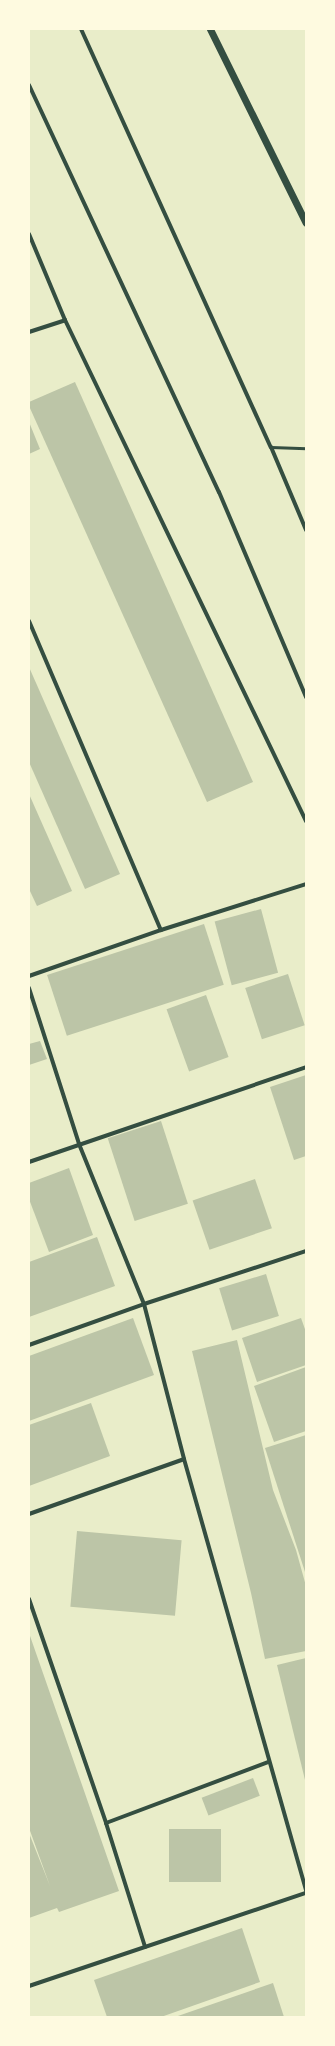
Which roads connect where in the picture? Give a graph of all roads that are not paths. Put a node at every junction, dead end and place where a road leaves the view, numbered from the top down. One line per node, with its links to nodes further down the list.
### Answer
1 (81, 29): 8 (street)
2 (210, 29): 4 (street)
3 (29, 85): 12 (street)
4 (306, 223)
5 (29, 234): 6 (street)
6 (65, 320): 7 (street); 13 (street)
7 (29, 332)
8 (271, 447): 9 (lane); 10 (street)
9 (306, 448)
10 (306, 530)
11 (29, 621): 15 (street)
12 (306, 697)
13 (306, 821)
14 (306, 884): 15 (street)
15 (161, 930): 16 (street)
16 (29, 976)
17 (29, 988): 19 (street)
18 (306, 1067): 19 (street)
19 (79, 1144): 20 (street); 22 (street)
20 (29, 1162)
21 (306, 1252): 22 (street)
22 (144, 1304): 23 (street); 24 (street)
23 (29, 1345)
24 (184, 1460): 25 (street); 27 (street)
25 (29, 1514)
26 (29, 1599): 28 (street)
27 (268, 1762): 28 (street); 29 (street)
28 (106, 1823): 30 (street)
29 (306, 1892): 30 (street)
30 (146, 1947): 31 (street)
31 (29, 1986)

